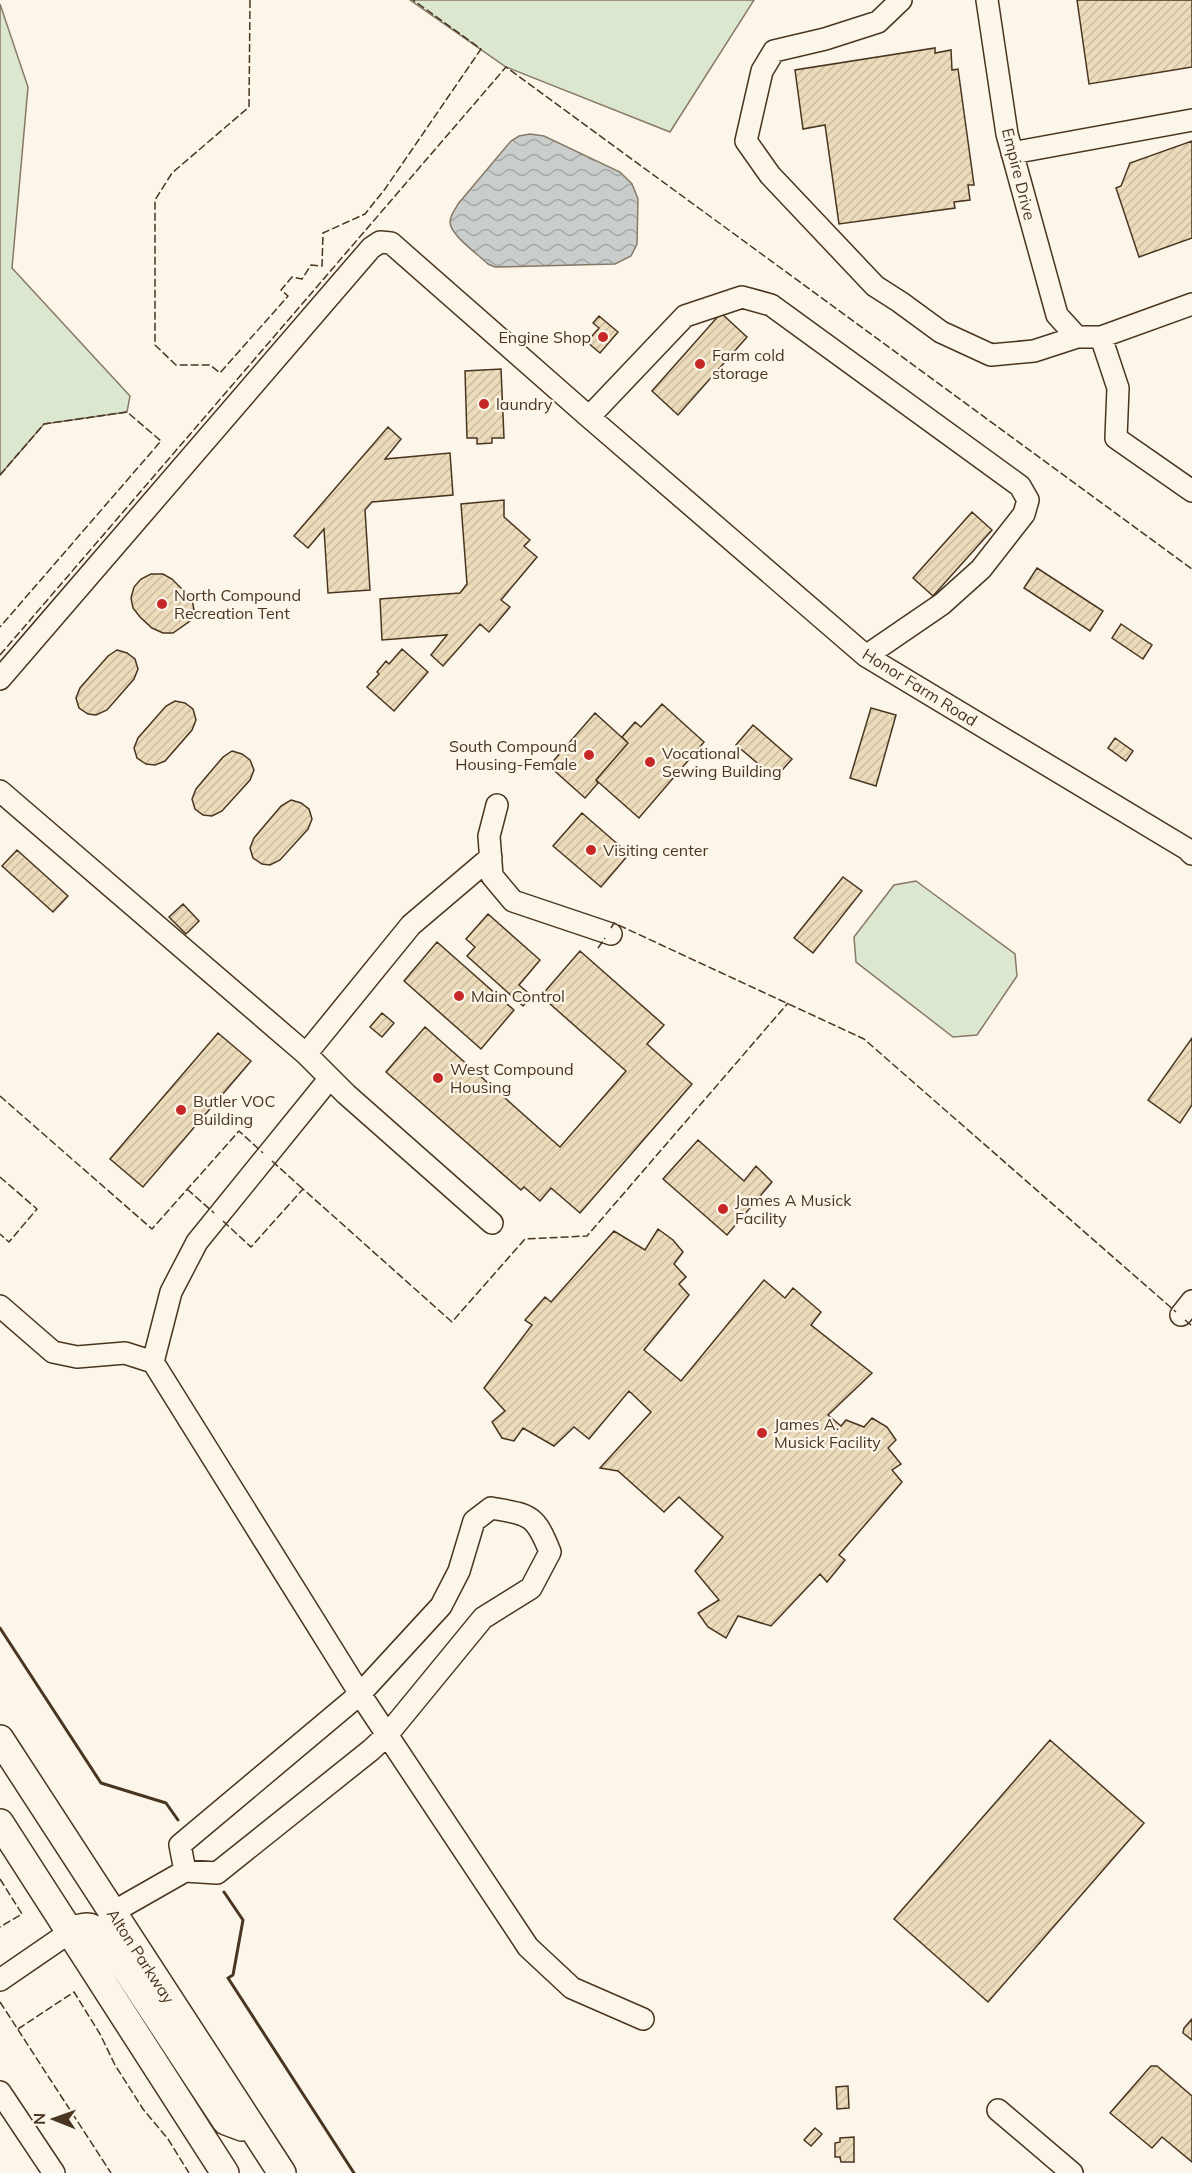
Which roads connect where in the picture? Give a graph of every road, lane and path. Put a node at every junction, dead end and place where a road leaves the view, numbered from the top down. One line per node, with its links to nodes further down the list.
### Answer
1 (901, 0): 6 (street)
2 (987, 0): 4 (street, Empire Drive)
3 (1192, 120): 4 (street)
4 (1012, 153): 6 (street, Empire Drive)
5 (1192, 304): 7 (street)
6 (1077, 337): 7 (street)
7 (1101, 337): 9 (street)
8 (589, 417): 10 (street, Honor Farm Road); 10 (street); 11 (street, Honor Farm Road)
9 (1192, 490)
10 (866, 656): 14 (street, Honor Farm Road)
11 (0, 679)
12 (0, 791): 17 (street)
13 (497, 805): 15 (street)
14 (1192, 854)
15 (491, 857): 16 (street); 17 (street)
16 (611, 934)
17 (306, 1054): 18 (street)
18 (330, 1078): 19 (street); 21 (street)
19 (492, 1223)
20 (0, 1306): 21 (street)
21 (153, 1362): 22 (street)
22 (360, 1694): 23 (street); 23 (street); 26 (street)
23 (387, 1735): 26 (street); 30 (street)
24 (0, 1739): 27 (main road, Alton Parkway)
25 (0, 1823): 28 (main road)
26 (185, 1871): 27 (street)
27 (113, 1912): 33 (main road, Alton Parkway)
28 (70, 1932): 29 (street); 33 (main road); 35 (main road)
29 (0, 1980)
30 (643, 2019)
31 (0, 2092): 34 (street)
32 (998, 2110): 37 (street)
33 (251, 2125): 36 (main road, Alton Parkway)
34 (54, 2173)
35 (225, 2173)
36 (282, 2173)
37 (1072, 2173)

